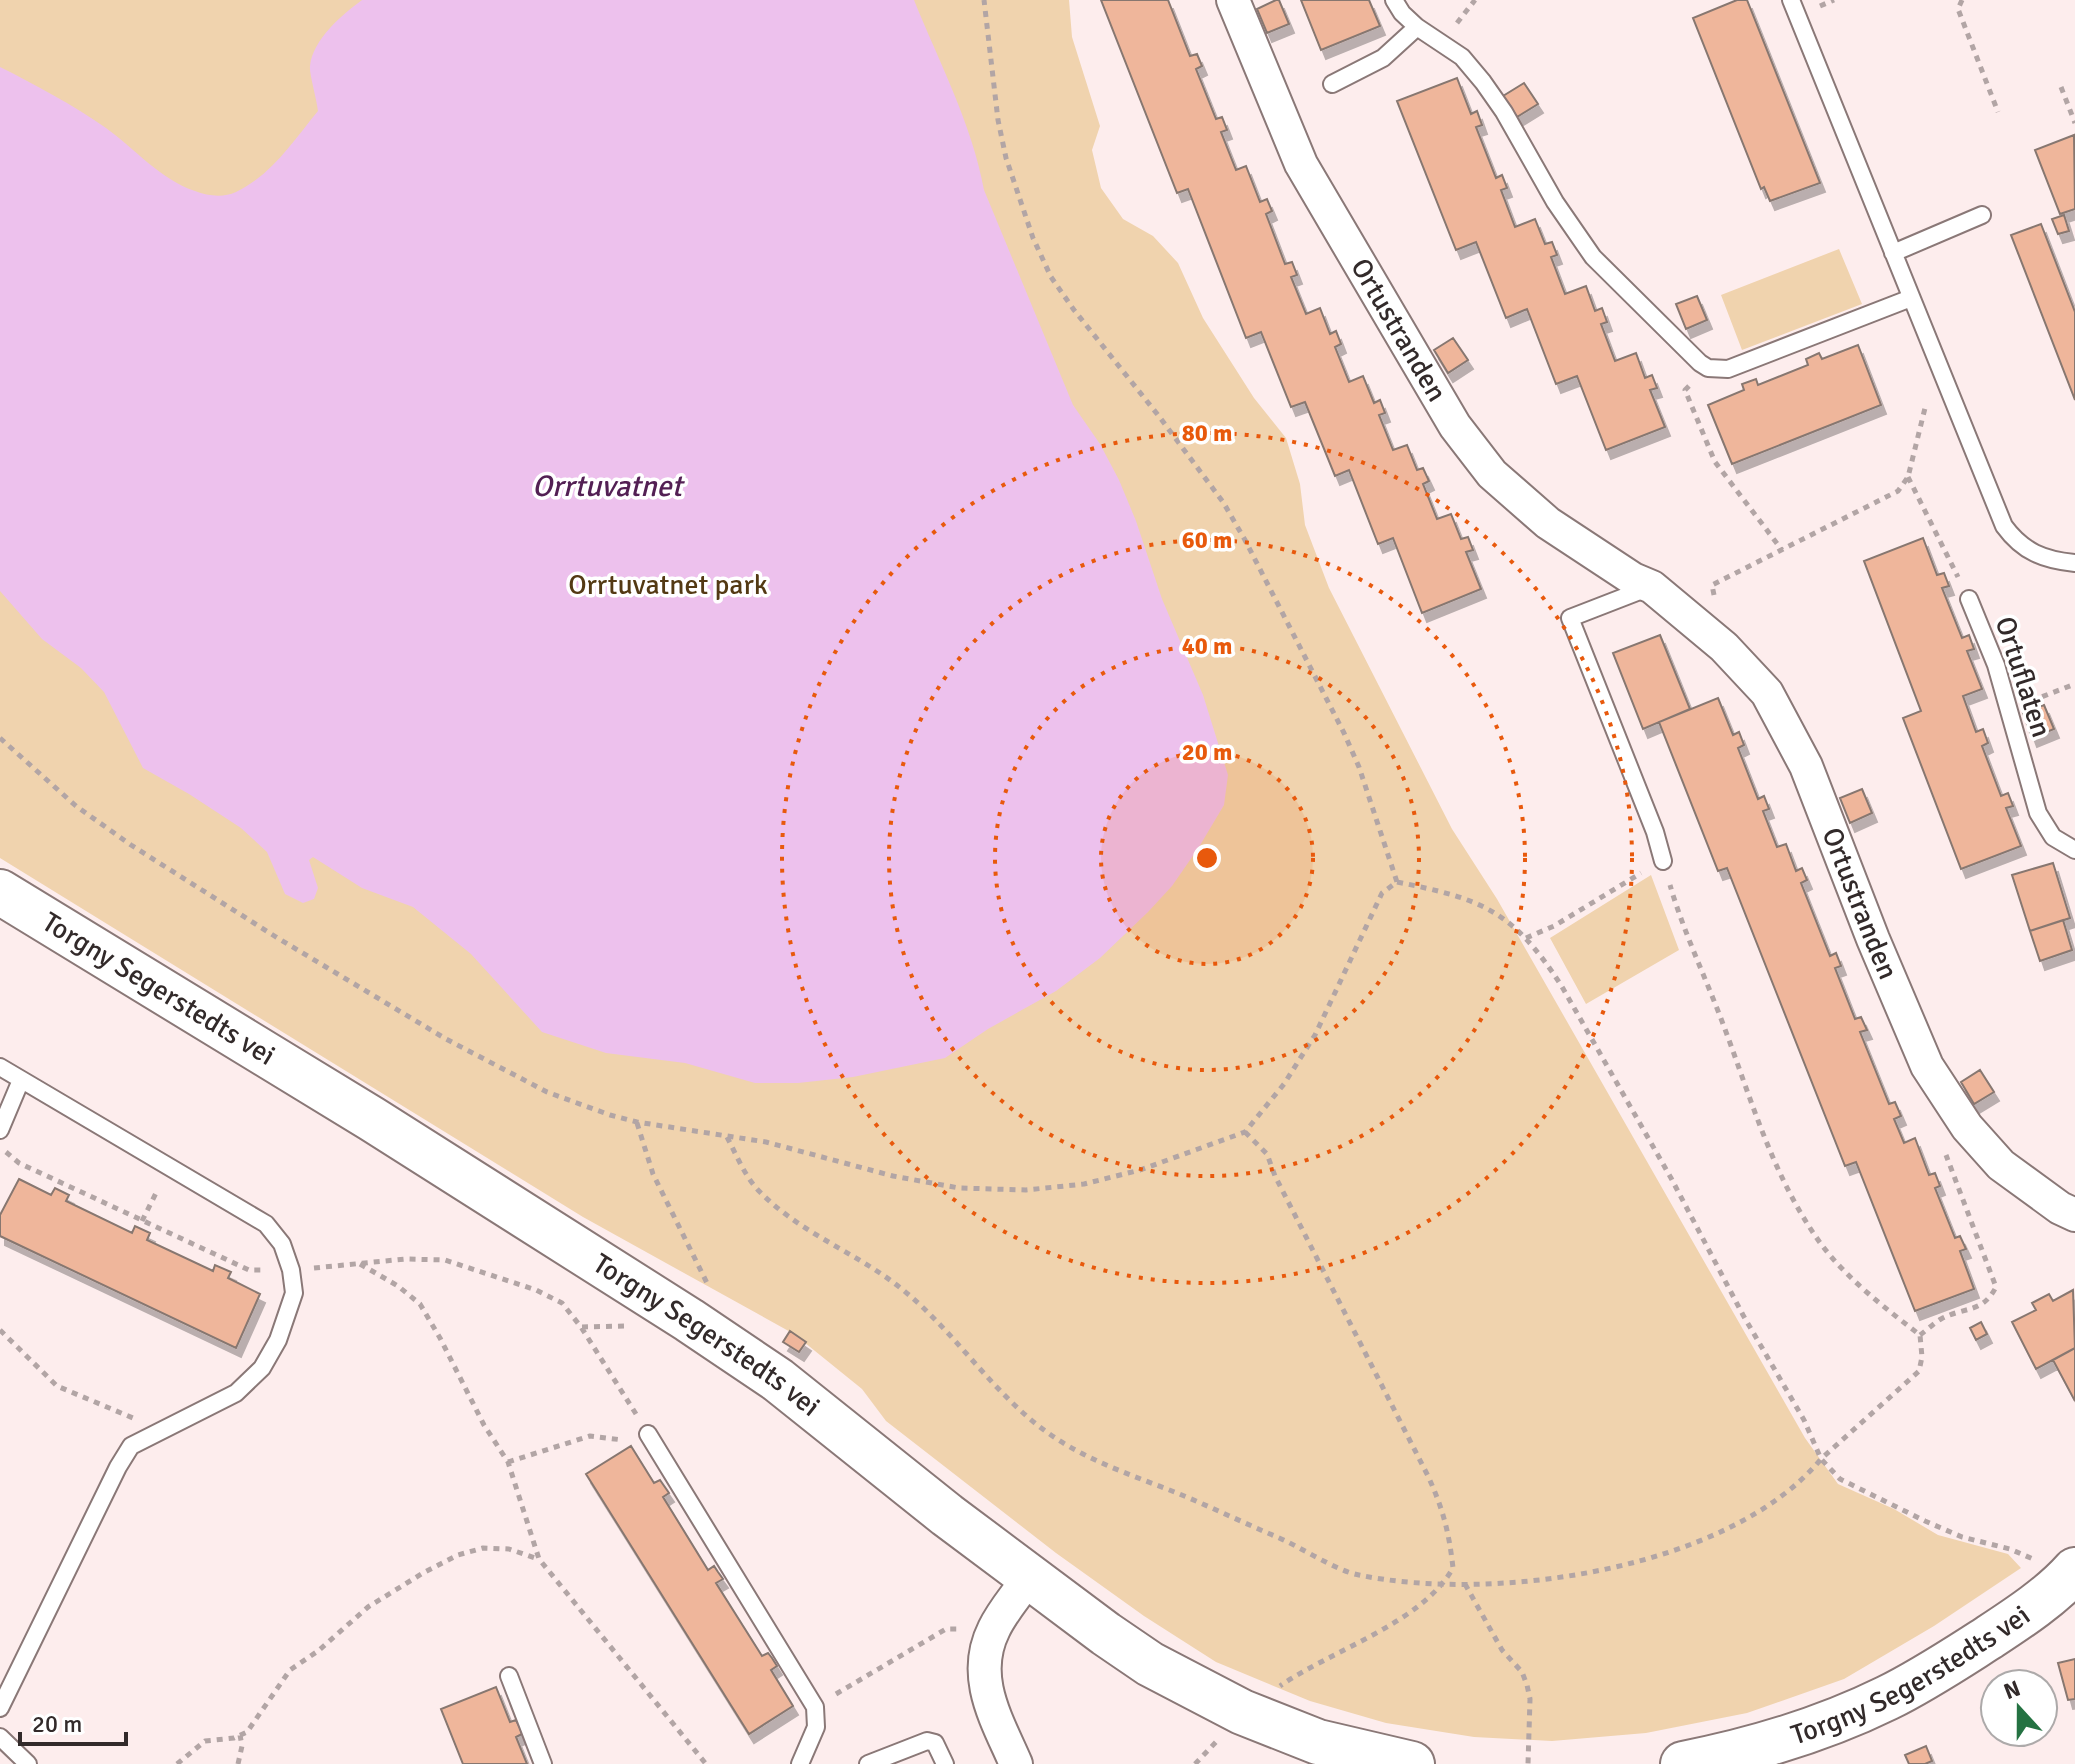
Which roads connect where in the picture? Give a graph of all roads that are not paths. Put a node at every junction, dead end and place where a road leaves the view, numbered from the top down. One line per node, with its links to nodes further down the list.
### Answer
1 (1233, 0): 10 (street, Ortustranden)
2 (1394, 0): 4 (lane)
3 (1791, 0): 7 (lane)
4 (1417, 27): 5 (lane); 8 (lane)
5 (1332, 84)
6 (1982, 215): 7 (lane)
7 (1893, 253): 8 (lane)
8 (1911, 298): 9 (lane)
9 (2075, 563)
10 (1652, 587): 13 (lane); 18 (street, Ortustranden)
11 (1969, 599): 12 (lane, Ortuflaten)
12 (2075, 850)
13 (1663, 861)
14 (0, 892): 21 (main road, Torgny Segerstedts vei)
15 (0, 1067): 16 (lane)
16 (21, 1080): 17 (lane); 23 (lane)
17 (0, 1130)
18 (2075, 1215)
19 (648, 1434): 27 (lane)
20 (2073, 1573): 32 (main road, Torgny Segerstedts vei)
21 (1029, 1577): 30 (street); 31 (main road, Torgny Segerstedts vei)
22 (509, 1676): 26 (lane)
23 (0, 1708)
24 (0, 1737): 25 (lane)
25 (28, 1764)
26 (543, 1764)
27 (800, 1764)
28 (868, 1764): 29 (lane)
29 (945, 1764)
30 (1016, 1764)
31 (1412, 1764)
32 (1683, 1764)

